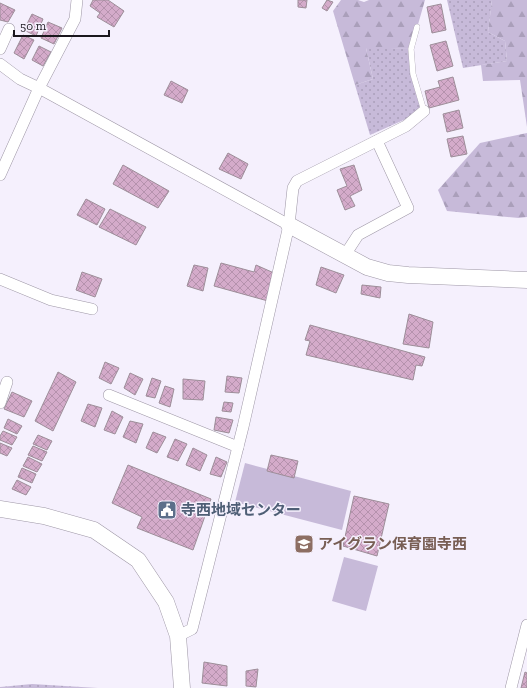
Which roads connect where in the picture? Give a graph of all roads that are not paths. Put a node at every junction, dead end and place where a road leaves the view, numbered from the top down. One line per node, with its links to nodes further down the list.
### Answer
1 (77, 0): 6 (street)
2 (417, 27): 7 (lane)
3 (9, 29): 4 (street)
4 (0, 49)
5 (0, 64): 6 (street)
6 (39, 88): 9 (street); 10 (street)
7 (424, 112): 8 (street)
8 (377, 141): 10 (street); 11 (street)
9 (0, 175)
10 (289, 225): 11 (street); 18 (street)
11 (345, 255): 13 (street)
12 (0, 279): 14 (street)
13 (527, 280)
14 (92, 309)
15 (7, 382): 17 (street)
16 (109, 395): 18 (street)
17 (0, 403)
18 (238, 447): 21 (street)
19 (0, 509): 21 (street)
20 (527, 625): 23 (street)
21 (178, 636): 22 (street)
22 (182, 688)
23 (511, 688)

